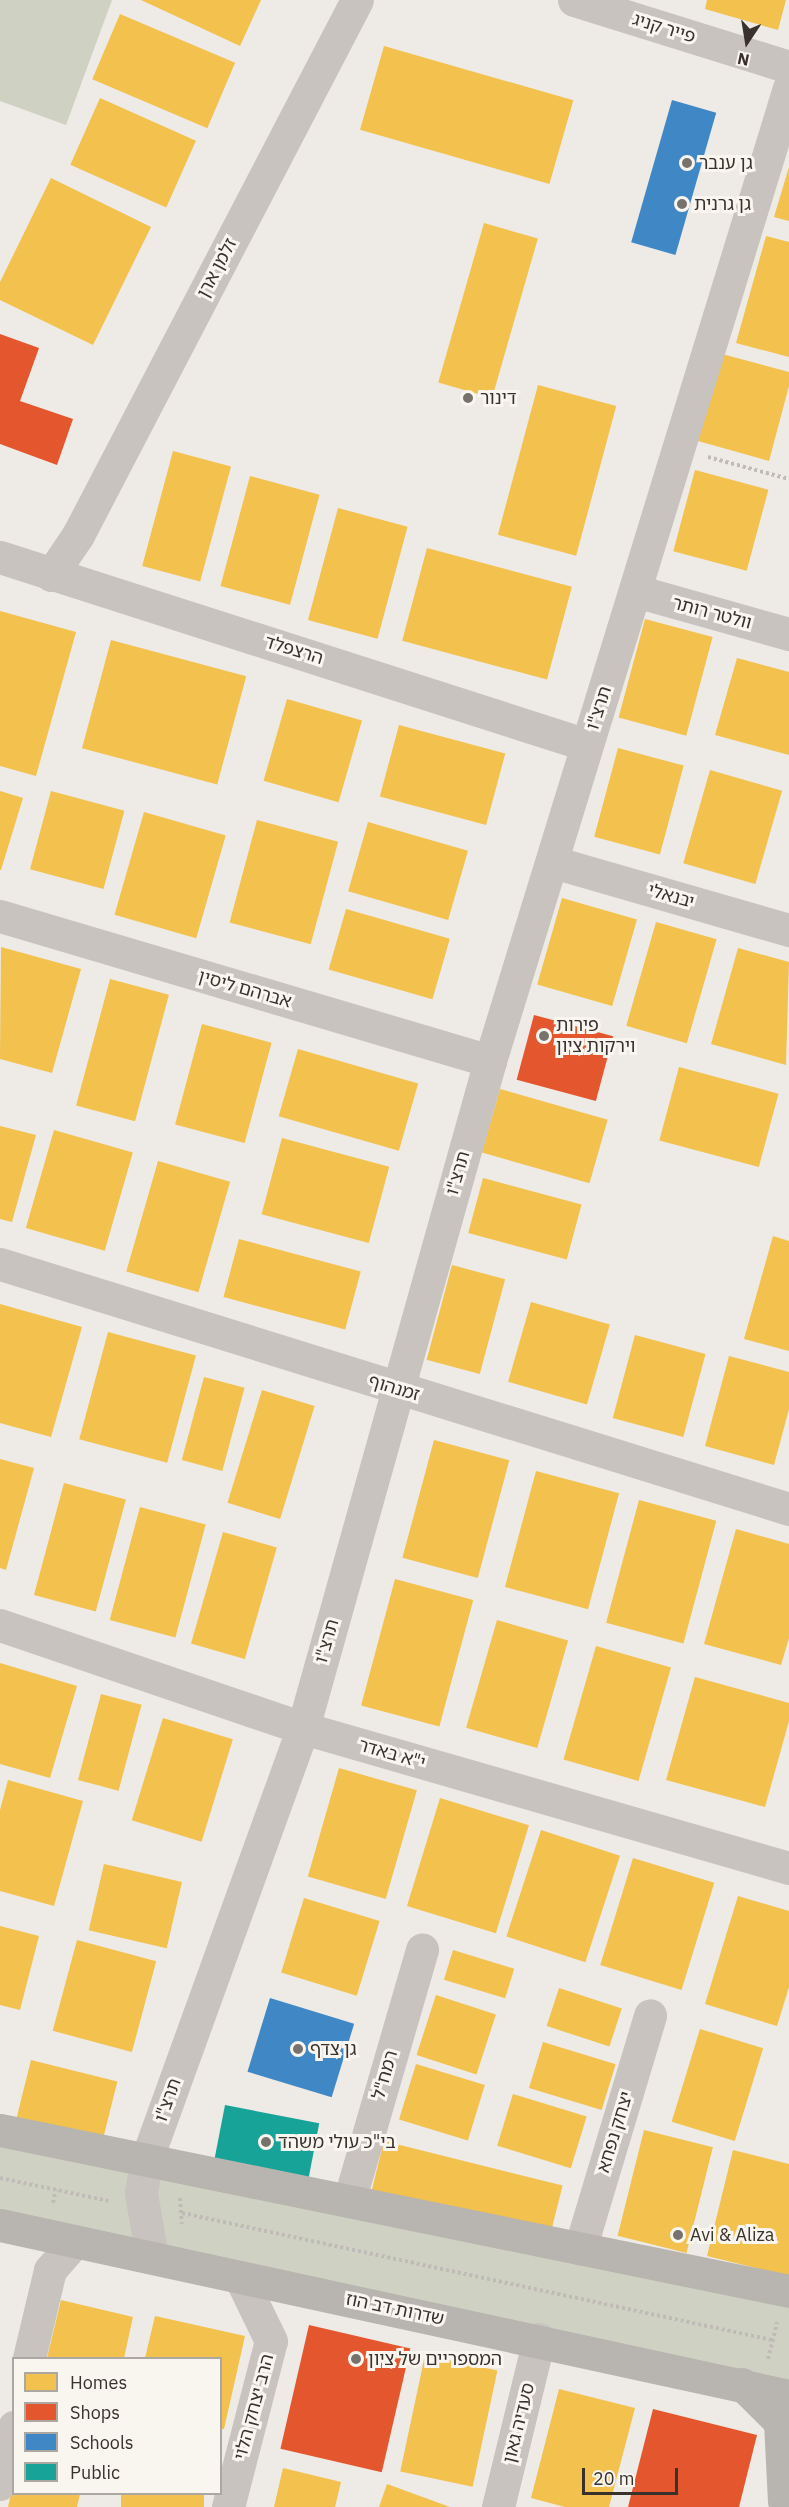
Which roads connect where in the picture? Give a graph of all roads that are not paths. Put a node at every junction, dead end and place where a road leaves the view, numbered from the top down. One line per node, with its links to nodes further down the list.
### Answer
1 (357, 0): 6 (street, זלמן ארן)
2 (574, 0): 3 (street, פייר קניג)
3 (789, 68)
4 (789, 88): 7 (street, תרצ"ו)
5 (0, 557): 6 (street, הרצפלד)
6 (58, 577): 9 (street, הרצפלד)
7 (636, 591): 8 (street, וולטר רותר); 9 (street, תרצ"ו)
8 (789, 634)
9 (587, 745): 10 (street, תרצ"ו)
10 (553, 862): 12 (street, יבנאלי); 13 (street, תרצ"ו)
11 (0, 916): 13 (street, אברהם ליסין)
12 (789, 930)
13 (490, 1061): 15 (street, תרצ"ו)
14 (0, 1264): 15 (street, זמנהוף)
15 (398, 1389): 16 (street, זמנהוף); 18 (street, תרצ"ו)
16 (789, 1509)
17 (0, 1625): 18 (street, י"א באדר)
18 (303, 1728): 19 (street, י"א באדר); 23 (street, תרצ"ו)
19 (789, 1868)
20 (422, 1949): 24 (street, רמח"ל)
21 (650, 2015): 27 (street, יצחק נפחא)
22 (0, 2130): 23 (street)
23 (146, 2161): 24 (street); 28 (street, תרצ"ו)
24 (349, 2201): 27 (street)
25 (0, 2225): 26 (street, שדרות דב הוז)
26 (75, 2241): 28 (street, שדרות דב הוז); 32 (street)
27 (580, 2249): 30 (street)
28 (152, 2257): 29 (street, שדרות דב הוז)
29 (240, 2277): 31 (street, שדרות דב הוז); 37 (street, הרב יצחק הלוי)
30 (787, 2291)
31 (539, 2339): 33 (street, שדרות דב הוז); 38 (street, סעדיה גאון)
32 (30, 2357)
33 (764, 2390): 36 (street)
34 (12, 2435): 35 (street)
35 (0, 2484)
36 (785, 2499)
37 (228, 2507)
38 (498, 2507)

